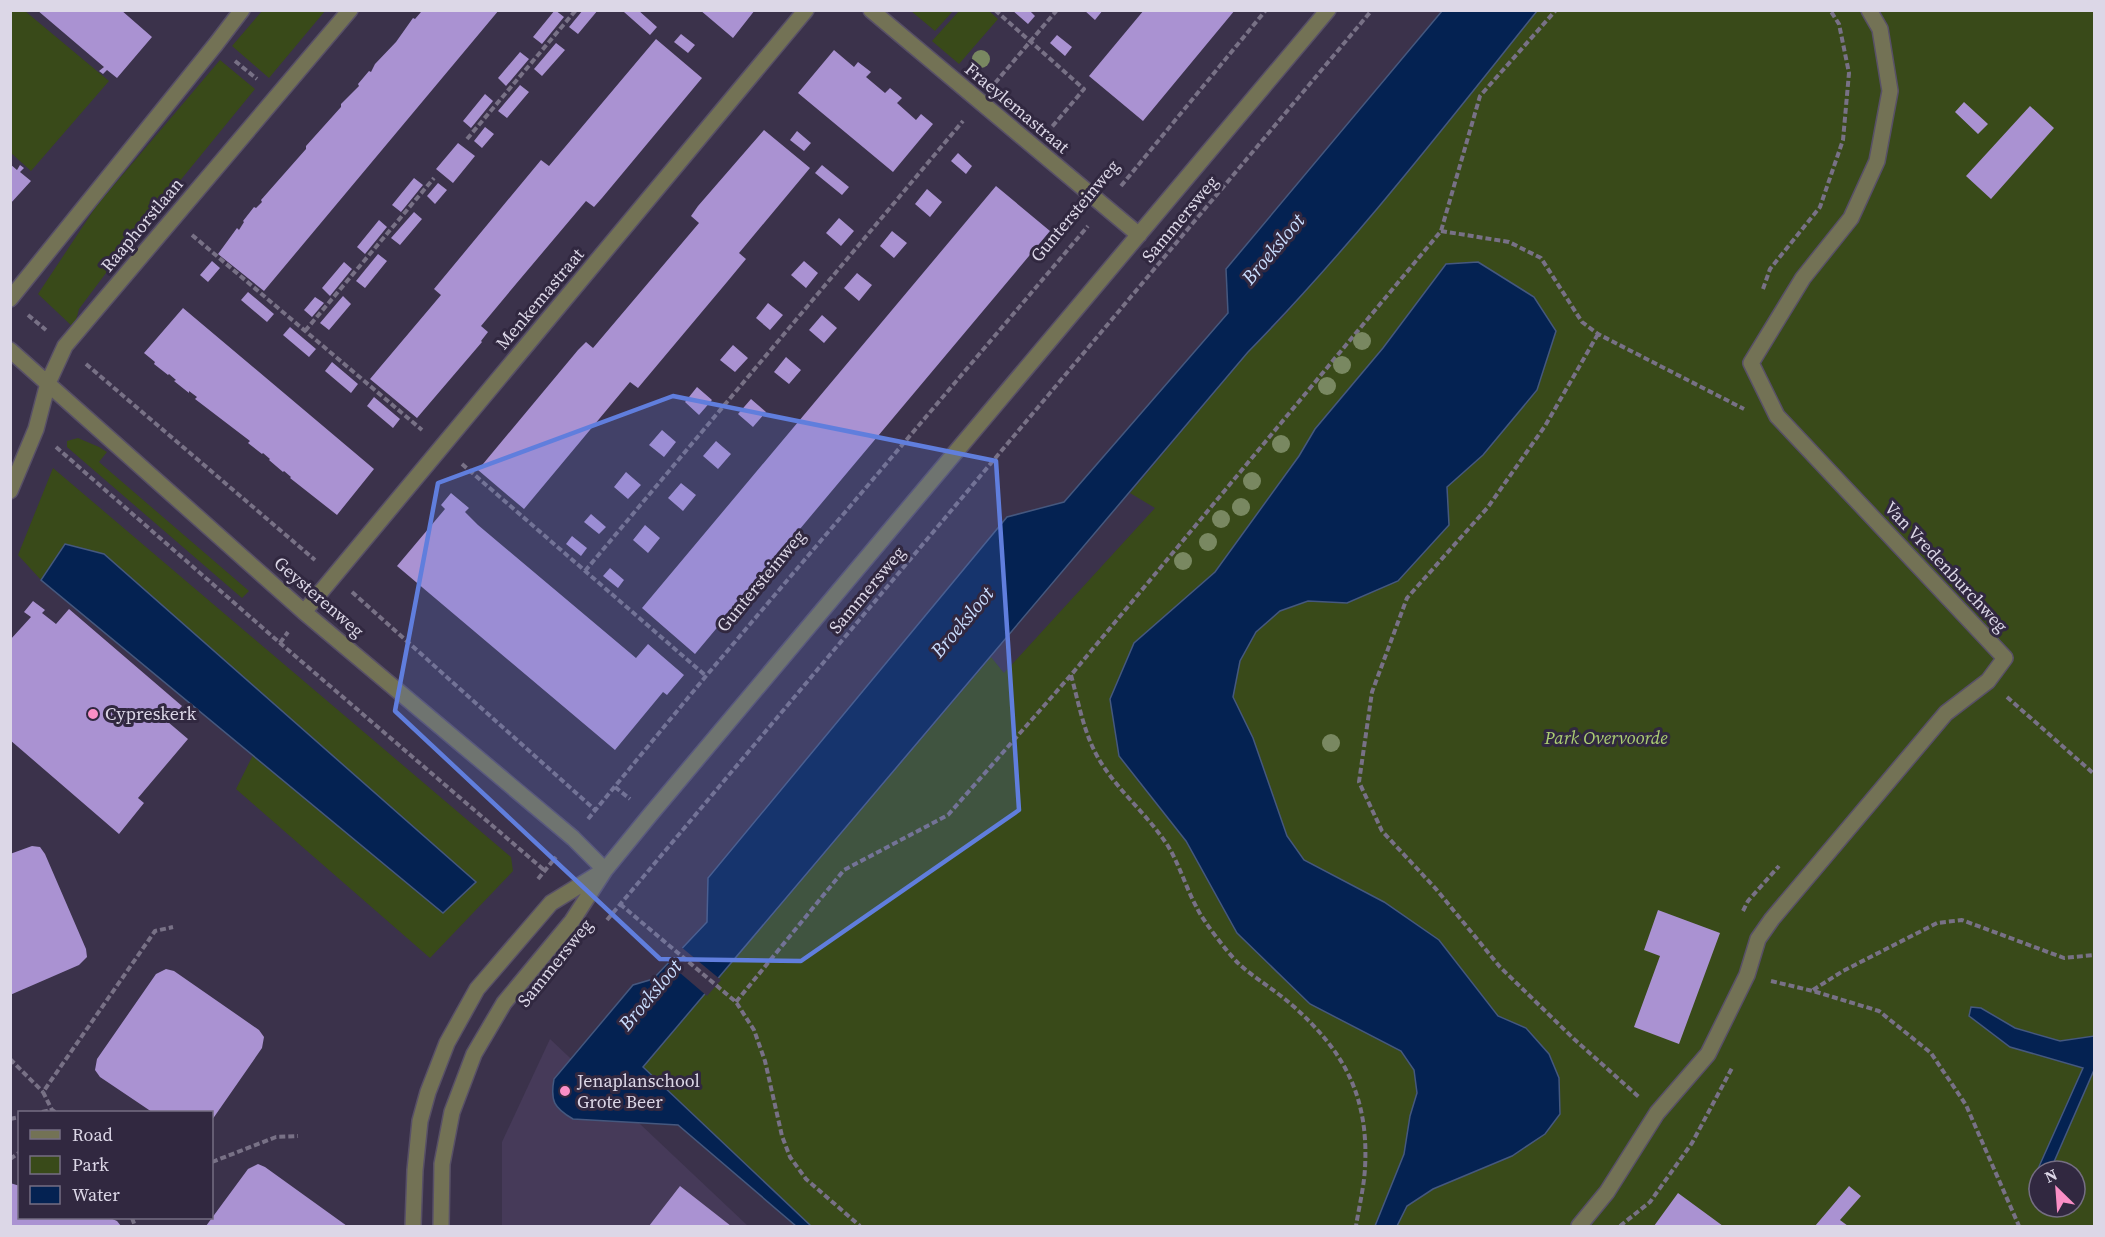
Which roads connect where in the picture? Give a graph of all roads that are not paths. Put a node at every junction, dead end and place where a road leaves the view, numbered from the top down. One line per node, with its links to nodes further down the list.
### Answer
1 (350, 10): 10 (street, Raaphorstlaan)
2 (806, 10): 12 (street, Menkemastraat)
3 (871, 10): 7 (street, Fraeylemastraat)
4 (1328, 10): 7 (street)
5 (1869, 10): 16 (street, Van Vredenburchweg)
6 (239, 11): 8 (street)
7 (1139, 235): 13 (street)
8 (15, 303)
9 (10, 350): 10 (street, Geysterenweg)
10 (48, 382): 11 (street, Raaphorstlaan); 12 (street, Geysterenweg)
11 (10, 491)
12 (304, 612): 13 (street, Geysterenweg)
13 (605, 870): 14 (street); 15 (street)
14 (413, 1227)
15 (441, 1227)
16 (1579, 1227)

